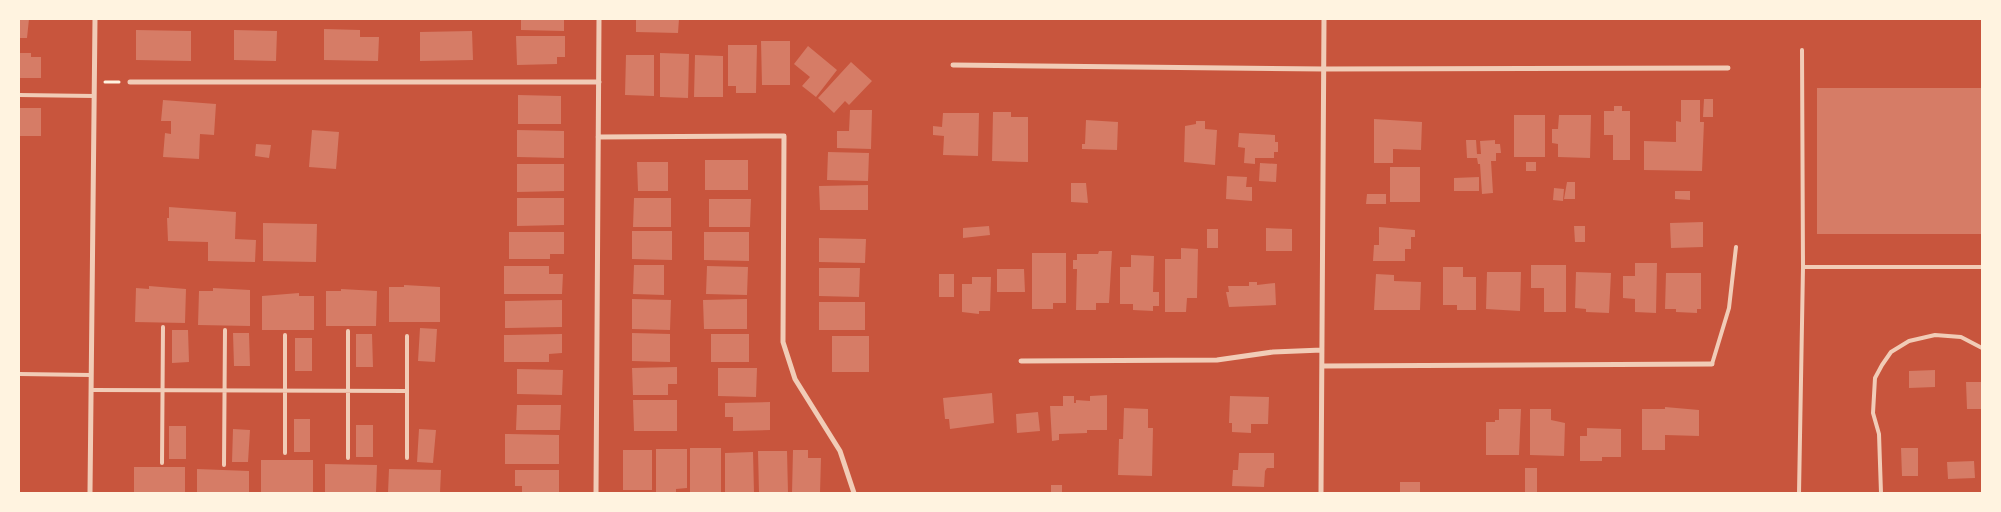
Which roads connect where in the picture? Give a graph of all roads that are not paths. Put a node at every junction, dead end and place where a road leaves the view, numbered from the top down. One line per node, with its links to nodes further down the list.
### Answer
1 (95, 19): 11 (street)
2 (599, 19): 9 (street)
3 (1324, 19): 7 (street)
4 (1802, 50): 14 (lane)
5 (953, 65): 7 (street)
6 (1728, 68): 7 (street)
7 (1324, 69): 22 (street)
8 (130, 82): 9 (street)
9 (599, 82): 12 (street)
10 (19, 95): 11 (lane)
11 (94, 96): 27 (street)
12 (598, 136): 40 (street); 41 (street)
13 (1736, 247): 24 (lane)
14 (1803, 267): 15 (lane); 43 (lane)
15 (1982, 267)
16 (162, 327): 29 (lane)
17 (225, 330): 30 (lane)
18 (348, 331): 32 (lane)
19 (285, 336): 31 (lane)
20 (407, 336): 33 (lane)
21 (1982, 348): 44 (lane)
22 (1322, 350): 23 (street); 25 (street)
23 (1021, 361)
24 (1712, 364): 25 (street)
25 (1322, 366): 42 (street)
26 (19, 374): 27 (lane)
27 (91, 375): 28 (street)
28 (91, 390): 29 (lane); 39 (street)
29 (162, 390): 30 (lane); 37 (lane)
30 (225, 390): 31 (lane); 38 (lane)
31 (285, 390): 32 (lane); 34 (lane)
32 (348, 391): 33 (lane); 35 (lane)
33 (407, 391): 36 (lane)
34 (284, 453)
35 (348, 458)
36 (407, 458)
37 (162, 463)
38 (224, 464)
39 (90, 493)
40 (596, 493)
41 (854, 493)
42 (1321, 493)
43 (1799, 493)
44 (1881, 493)

